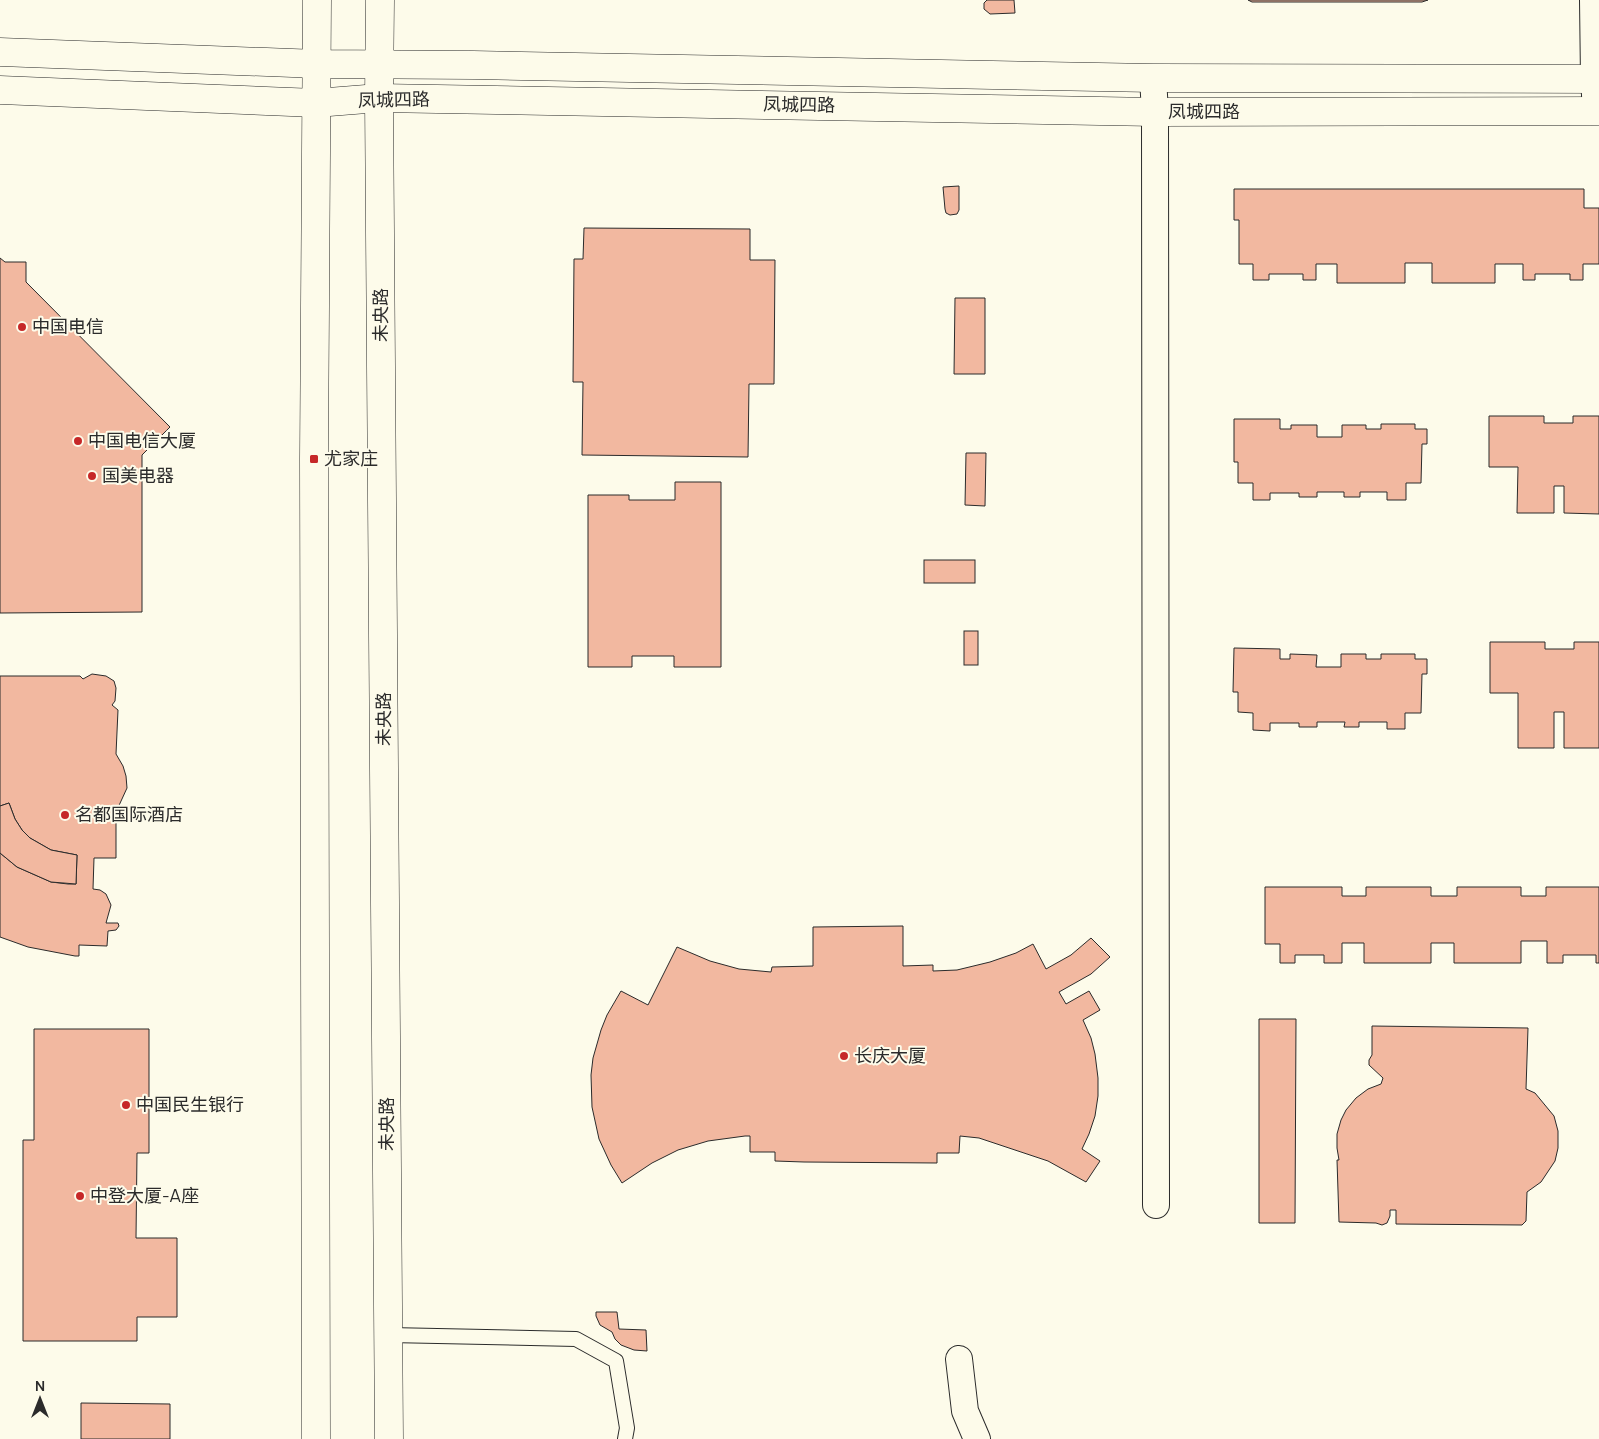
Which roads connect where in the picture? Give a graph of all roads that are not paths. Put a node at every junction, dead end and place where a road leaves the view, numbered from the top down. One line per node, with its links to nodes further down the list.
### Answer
1 (317, 0): 5 (street)
2 (380, 0): 6 (street, 未央路)
3 (1593, 0): 8 (street)
4 (0, 52): 5 (street, 凤城四路)
5 (318, 64): 6 (street, 凤城四路); 11 (street)
6 (380, 64): 7 (street, 凤城四路); 10 (street, 未央路)
7 (1153, 78): 8 (street, 凤城四路); 13 (street)
8 (1596, 79): 12 (street)
9 (0, 90): 11 (street, 凤城四路)
10 (379, 98): 11 (street, 凤城四路); 13 (street, 凤城四路); 15 (street, 未央路)
11 (316, 103): 17 (street)
12 (1598, 111): 13 (street, 凤城四路)
13 (1155, 112): 14 (street)
14 (1156, 1205)
15 (389, 1335): 18 (street, 未央路); 19 (lane)
16 (959, 1359): 20 (street)
17 (316, 1439)
18 (389, 1439)
19 (625, 1439)
20 (977, 1439)

